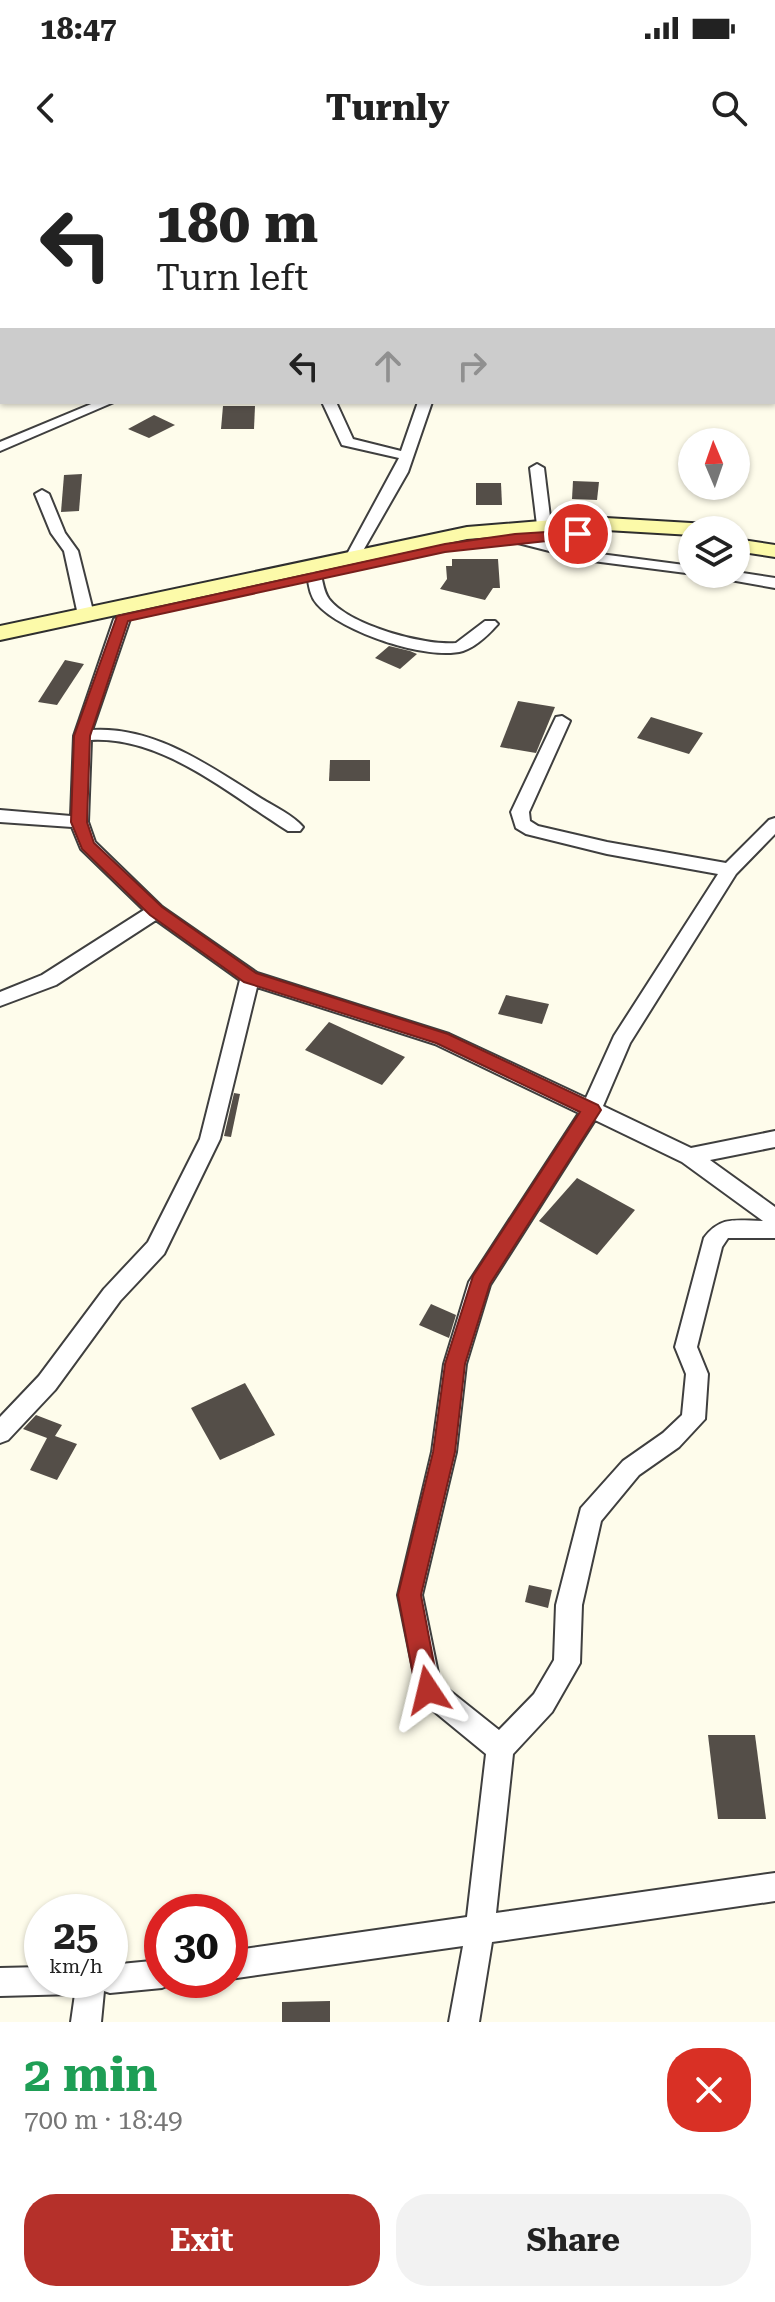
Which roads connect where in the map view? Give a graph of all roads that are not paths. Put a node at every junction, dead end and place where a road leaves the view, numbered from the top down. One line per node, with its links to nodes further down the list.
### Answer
1 (102, 404): 4 (street)
2 (330, 404): 5 (street)
3 (424, 404): 5 (street)
4 (0, 447)
5 (406, 456): 16 (street)
6 (537, 468): 8 (street)
7 (42, 494): 21 (street)
8 (544, 525): 9 (main road); 16 (main road)
9 (678, 528)
10 (750, 536): 13 (main road)
11 (678, 537): 12 (main road)
12 (515, 538): 17 (street); 18 (main road)
13 (775, 540)
14 (750, 547): 15 (main road)
15 (775, 551)
16 (353, 556): 21 (main road)
17 (678, 568)
18 (314, 575): 22 (main road); 23 (street)
19 (750, 579): 20 (street)
20 (775, 583)
21 (86, 615): 24 (main road)
22 (122, 619): 25 (main road); 27 (street)
23 (490, 624)
24 (0, 633)
25 (0, 644)
26 (562, 721): 32 (street)
27 (82, 736): 29 (street); 31 (street)
28 (0, 816): 29 (street)
29 (79, 822): 33 (street)
30 (775, 824): 32 (street)
31 (294, 827)
32 (730, 870): 36 (street)
33 (156, 911): 34 (street); 35 (street)
34 (250, 978): 36 (street); 41 (street)
35 (0, 999)
36 (591, 1110): 38 (street); 42 (street)
37 (775, 1139): 38 (street)
38 (689, 1156): 39 (street)
39 (775, 1218)
40 (775, 1229): 42 (street)
41 (0, 1433)
42 (500, 1748): 44 (street)
43 (775, 1887): 44 (street)
44 (480, 1929): 45 (street); 50 (street)
45 (248, 1962)
46 (24, 1981): 47 (street)
47 (0, 1982)
48 (89, 1998): 49 (street)
49 (86, 2022)
50 (464, 2022)

